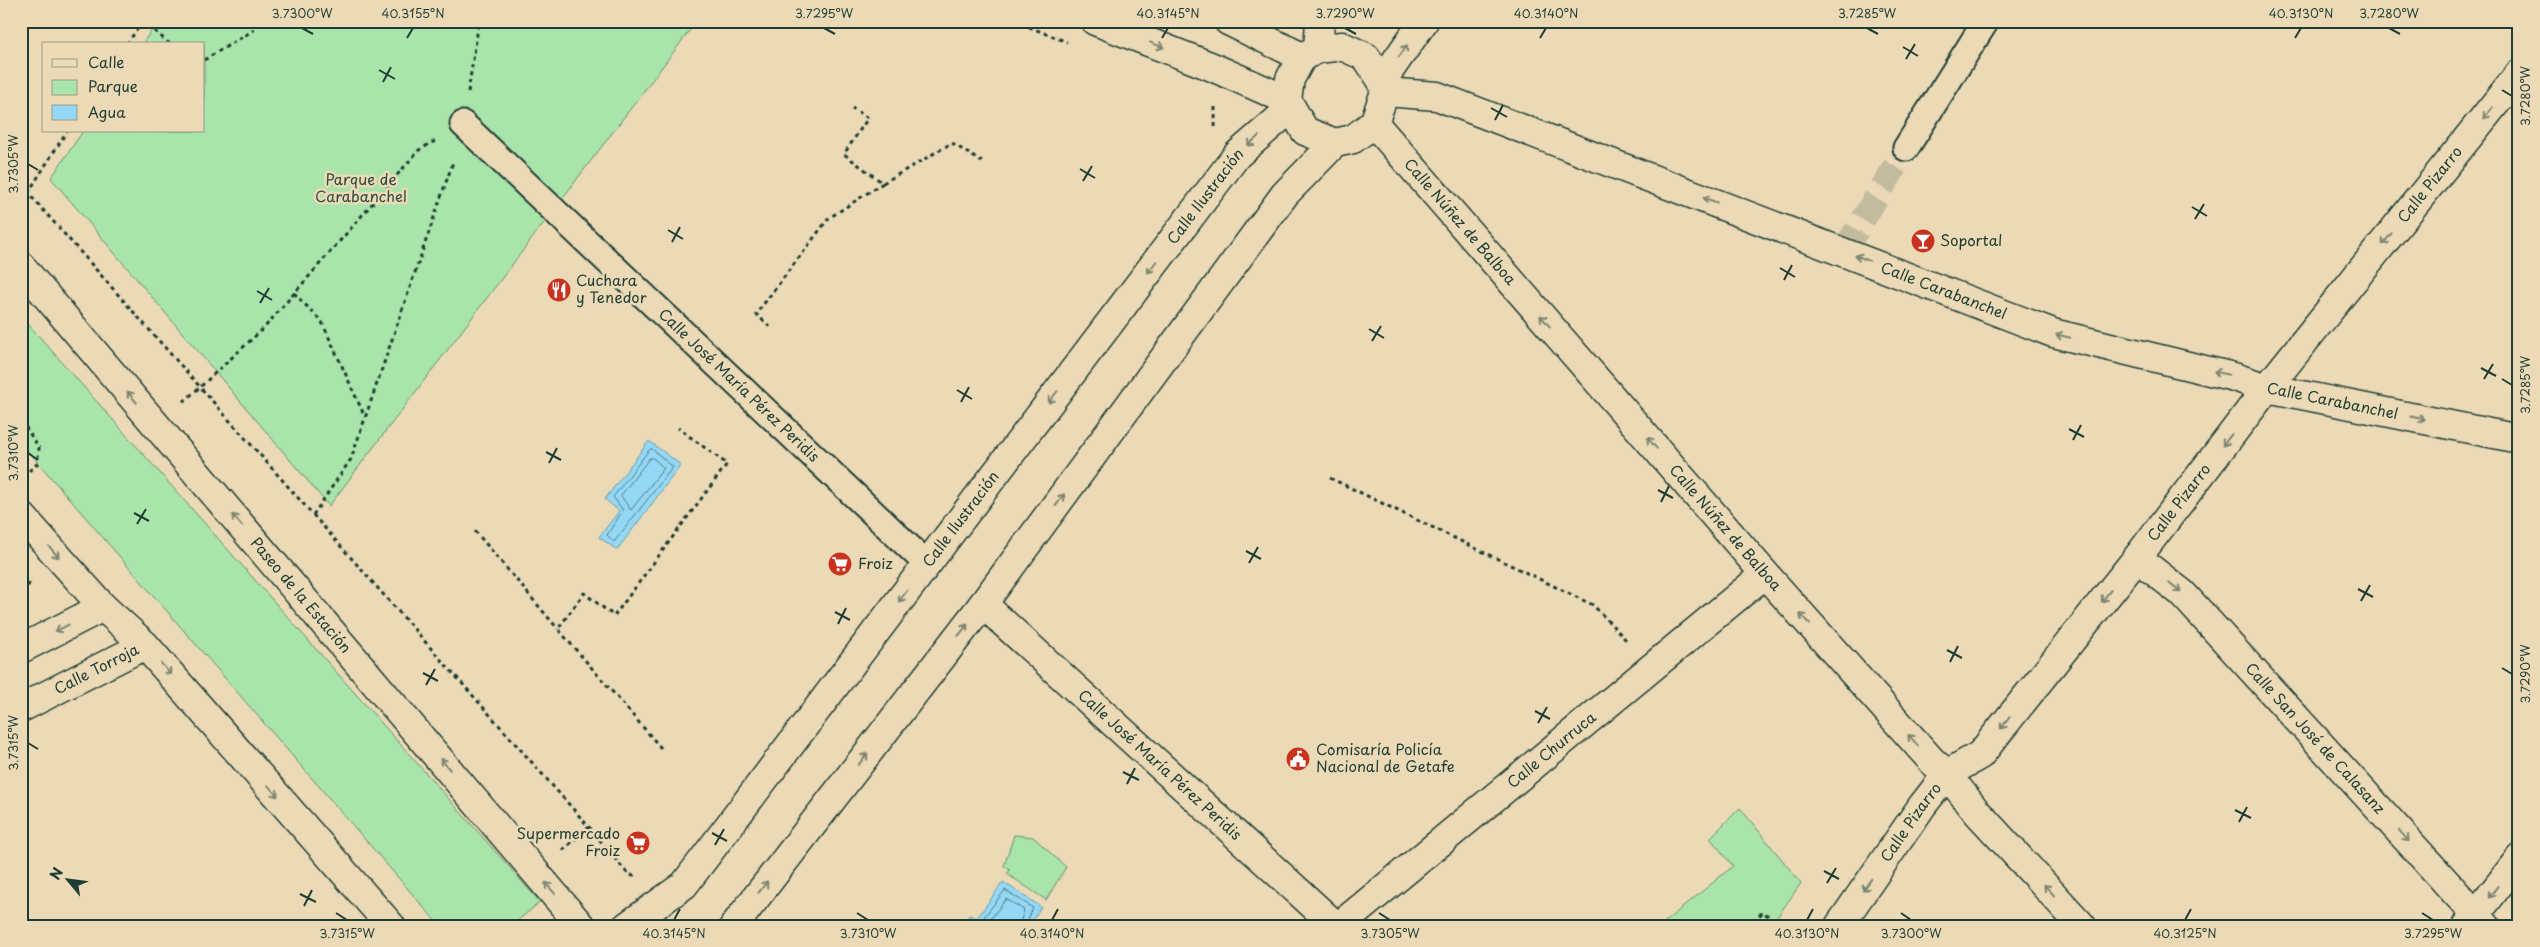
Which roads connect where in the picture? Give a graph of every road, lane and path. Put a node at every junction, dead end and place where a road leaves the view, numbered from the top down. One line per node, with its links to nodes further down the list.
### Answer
1 (142, 21): 9 (path); 10 (path)
2 (479, 21): 18 (path)
3 (1095, 21): 15 (street, one-way to 15)
4 (1228, 21): 11 (street)
5 (1320, 21): 11 (street)
6 (1424, 21): 14 (street, one-way to 6)
7 (1986, 21): 21 (street)
8 (254, 30): 12 (path)
9 (128, 42)
10 (168, 42)
11 (1310, 53): 14 (street); 15 (street)
12 (205, 59)
13 (2519, 74): 30 (street, Calle Pizarro, one-way to 30)
14 (1384, 86): 17 (street); 30 (street, Calle Carabanchel, one-way to 14)
15 (1288, 105): 20 (street); 42 (street, Calle Ilustración, one-way to 42)
16 (852, 108): 23 (path)
17 (1374, 123): 20 (street); 44 (street, Calle Núñez de Balboa, one-way to 17)
18 (463, 124): 27 (path); 31 (path); 42 (street, Calle José María Pérez Peridis)
19 (66, 132): 25 (path)
20 (1335, 142): 46 (street, one-way to 20)
21 (1906, 148)
22 (982, 162): 23 (path)
23 (883, 183): 28 (path)
24 (21, 185): 25 (path)
25 (28, 193): 29 (path)
26 (21, 266): 33 (street, Paseo de la Estación, one-way to 26)
27 (294, 293): 29 (path); 31 (path)
28 (770, 327)
29 (200, 387): 33 (path); 38 (path)
30 (2267, 388): 35 (street, Calle Carabanchel, one-way to 35); 41 (street, Calle Pizarro, one-way to 41)
31 (366, 417): 38 (path)
32 (21, 420): 36 (path)
33 (157, 426): 57 (street, Paseo de la Estación, one-way to 33)
34 (678, 428): 48 (path)
35 (2519, 439)
36 (21, 478)
37 (1330, 478): 51 (path)
38 (313, 515): 55 (path)
39 (21, 516): 47 (street, one-way to 47)
40 (475, 532): 48 (path)
41 (2137, 558): 54 (street, Calle Pizarro, one-way to 54); 59 (street, Calle San José de Calasanz, one-way to 59)
42 (927, 564): 63 (street, Calle Ilustración, one-way to 63)
43 (27, 574): 45 (path)
44 (1765, 574): 51 (street, Calle Churruca); 54 (street, Calle Núñez de Balboa, one-way to 44)
45 (21, 600)
46 (983, 604): 64 (street, one-way to 46); 65 (street, Calle José María Pérez Peridis)
47 (103, 607): 49 (street); 50 (street, one-way to 50)
48 (558, 629): 53 (path)
49 (145, 645): 52 (street, Calle Torroja); 61 (street, one-way to 61)
50 (21, 650)
51 (1652, 668): 65 (street, Calle Churruca)
52 (21, 708)
53 (661, 748)
54 (1947, 774): 67 (street, Calle Pizarro, one-way to 67); 68 (street, Calle Núñez de Balboa, one-way to 54)
55 (589, 827): 57 (path); 58 (path)
56 (2519, 859): 59 (street, one-way to 59)
57 (538, 873): 62 (street, Paseo de la Estación, one-way to 57)
58 (642, 880)
59 (2476, 922)
60 (1781, 925): 66 (path)
61 (391, 926)
62 (581, 926)
63 (627, 926)
64 (734, 926)
65 (1338, 926)
66 (1747, 926)
67 (1839, 926)
68 (2082, 926)

